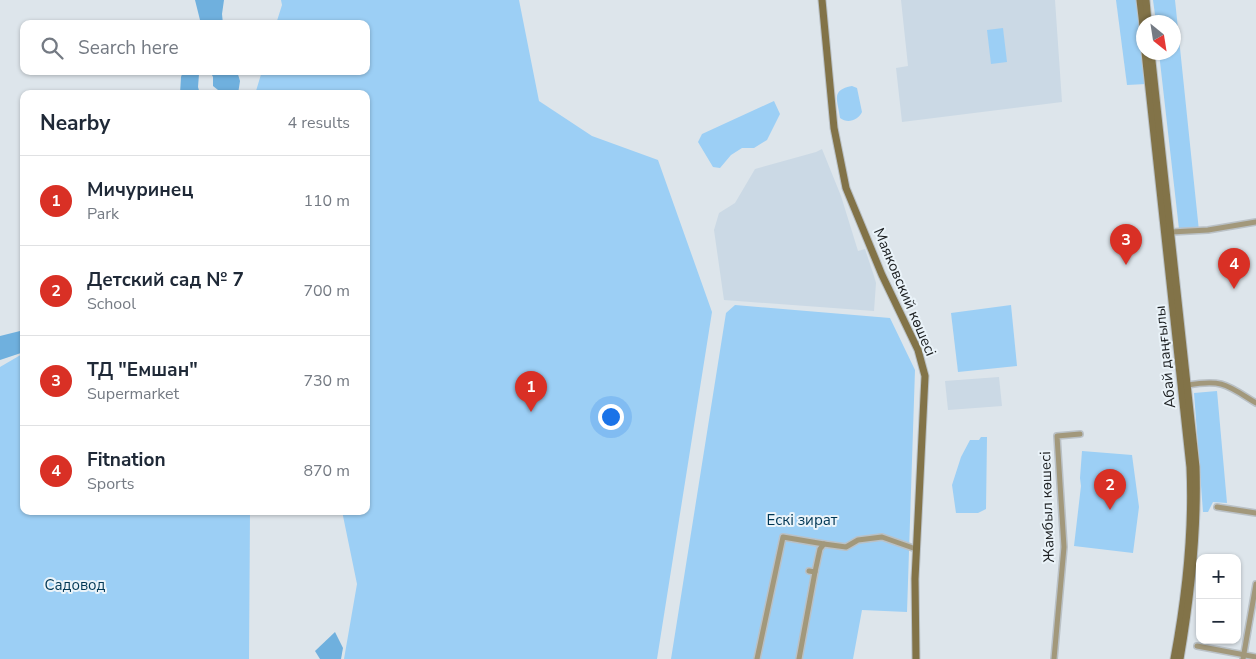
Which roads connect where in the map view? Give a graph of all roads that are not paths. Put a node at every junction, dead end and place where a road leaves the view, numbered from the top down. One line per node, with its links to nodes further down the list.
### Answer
1 (822, 0): 16 (main road, Маяковский көшесі)
2 (1140, 0): 4 (main road)
3 (1146, 0): 5 (main road)
4 (1142, 15)
5 (1147, 15)
6 (1147, 60): 9 (main road, Абай даңғылы)
7 (1152, 60): 9 (main road, Абай даңғылы)
8 (1256, 222): 9 (street)
9 (1168, 230): 10 (main road, Абай даңғылы)
10 (1185, 386): 11 (street); 27 (main road, Абай даңғылы); 28 (main road, Абай даңғылы)
11 (1256, 403)
12 (1080, 434): 26 (street, Жамбыл көшесі)
13 (1217, 507): 14 (street)
14 (1256, 513)
15 (824, 544): 16 (street); 18 (street); 23 (street)
16 (916, 549): 25 (main road, Маяковский көшесі)
17 (809, 571): 18 (street)
18 (815, 572): 24 (street)
19 (1256, 584): 21 (street)
20 (1197, 646): 21 (street)
21 (1243, 657): 22 (street)
22 (1256, 657)
23 (756, 659)
24 (798, 659)
25 (916, 659)
26 (1054, 659)
27 (1174, 659)
28 (1180, 659)

